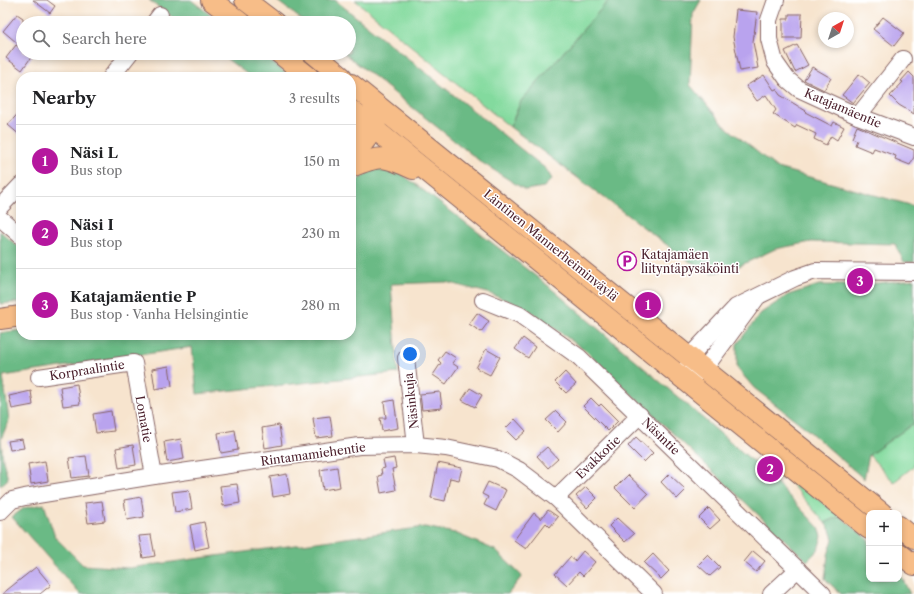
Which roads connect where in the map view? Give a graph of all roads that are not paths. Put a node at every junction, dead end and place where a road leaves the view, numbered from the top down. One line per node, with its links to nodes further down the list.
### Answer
1 (211, 0): 4 (main road)
2 (245, 0): 5 (main road)
3 (776, 0): 15 (street, Katajamäentie)
4 (232, 16)
5 (266, 16)
6 (902, 59): 15 (street)
7 (124, 60): 10 (street)
8 (288, 60): 11 (main road)
9 (321, 60): 12 (main road)
10 (115, 72)
11 (303, 72)
12 (336, 72)
13 (356, 88): 14 (main road, Läntinen Mannerheiminväylä)
14 (381, 108): 16 (main road); 30 (main road, Läntinen Mannerheiminväylä)
15 (858, 116): 17 (street, Katajamäentie)
16 (360, 123): 18 (main road); 20 (main road, Läntinen Mannerheiminväylä)
17 (914, 137)
18 (356, 138)
19 (356, 165): 20 (main road)
20 (435, 178): 33 (main road, Läntinen Mannerheiminväylä)
21 (16, 190): 22 (street)
22 (0, 207)
23 (0, 218): 24 (street)
24 (16, 232)
25 (914, 272): 30 (street)
26 (483, 300): 34 (street, Näsintie)
27 (16, 317): 28 (main road)
28 (0, 319)
29 (406, 358): 35 (street, Näsinkuja)
30 (697, 362): 33 (street); 38 (main road, Läntinen Mannerheiminväylä)
31 (134, 363): 32 (street, Korpraalintie); 36 (street, Lomatie)
32 (39, 377)
33 (684, 380): 40 (main road, Läntinen Mannerheiminväylä)
34 (640, 415): 37 (street, Evakkotie); 45 (street, Näsintie)
35 (416, 445): 36 (street, Rintamamiehentie); 37 (street, Rintamamiehentie)
36 (154, 476): 39 (street, Rintamamiehentie)
37 (556, 498): 46 (street, Rintamamiehentie)
38 (878, 510)
39 (0, 512)
40 (866, 527)
41 (902, 528): 42 (main road)
42 (914, 538)
43 (902, 555): 44 (main road)
44 (914, 565)
45 (798, 569): 47 (street); 48 (street, Näsintie)
46 (654, 594)
47 (771, 594)
48 (823, 594)

